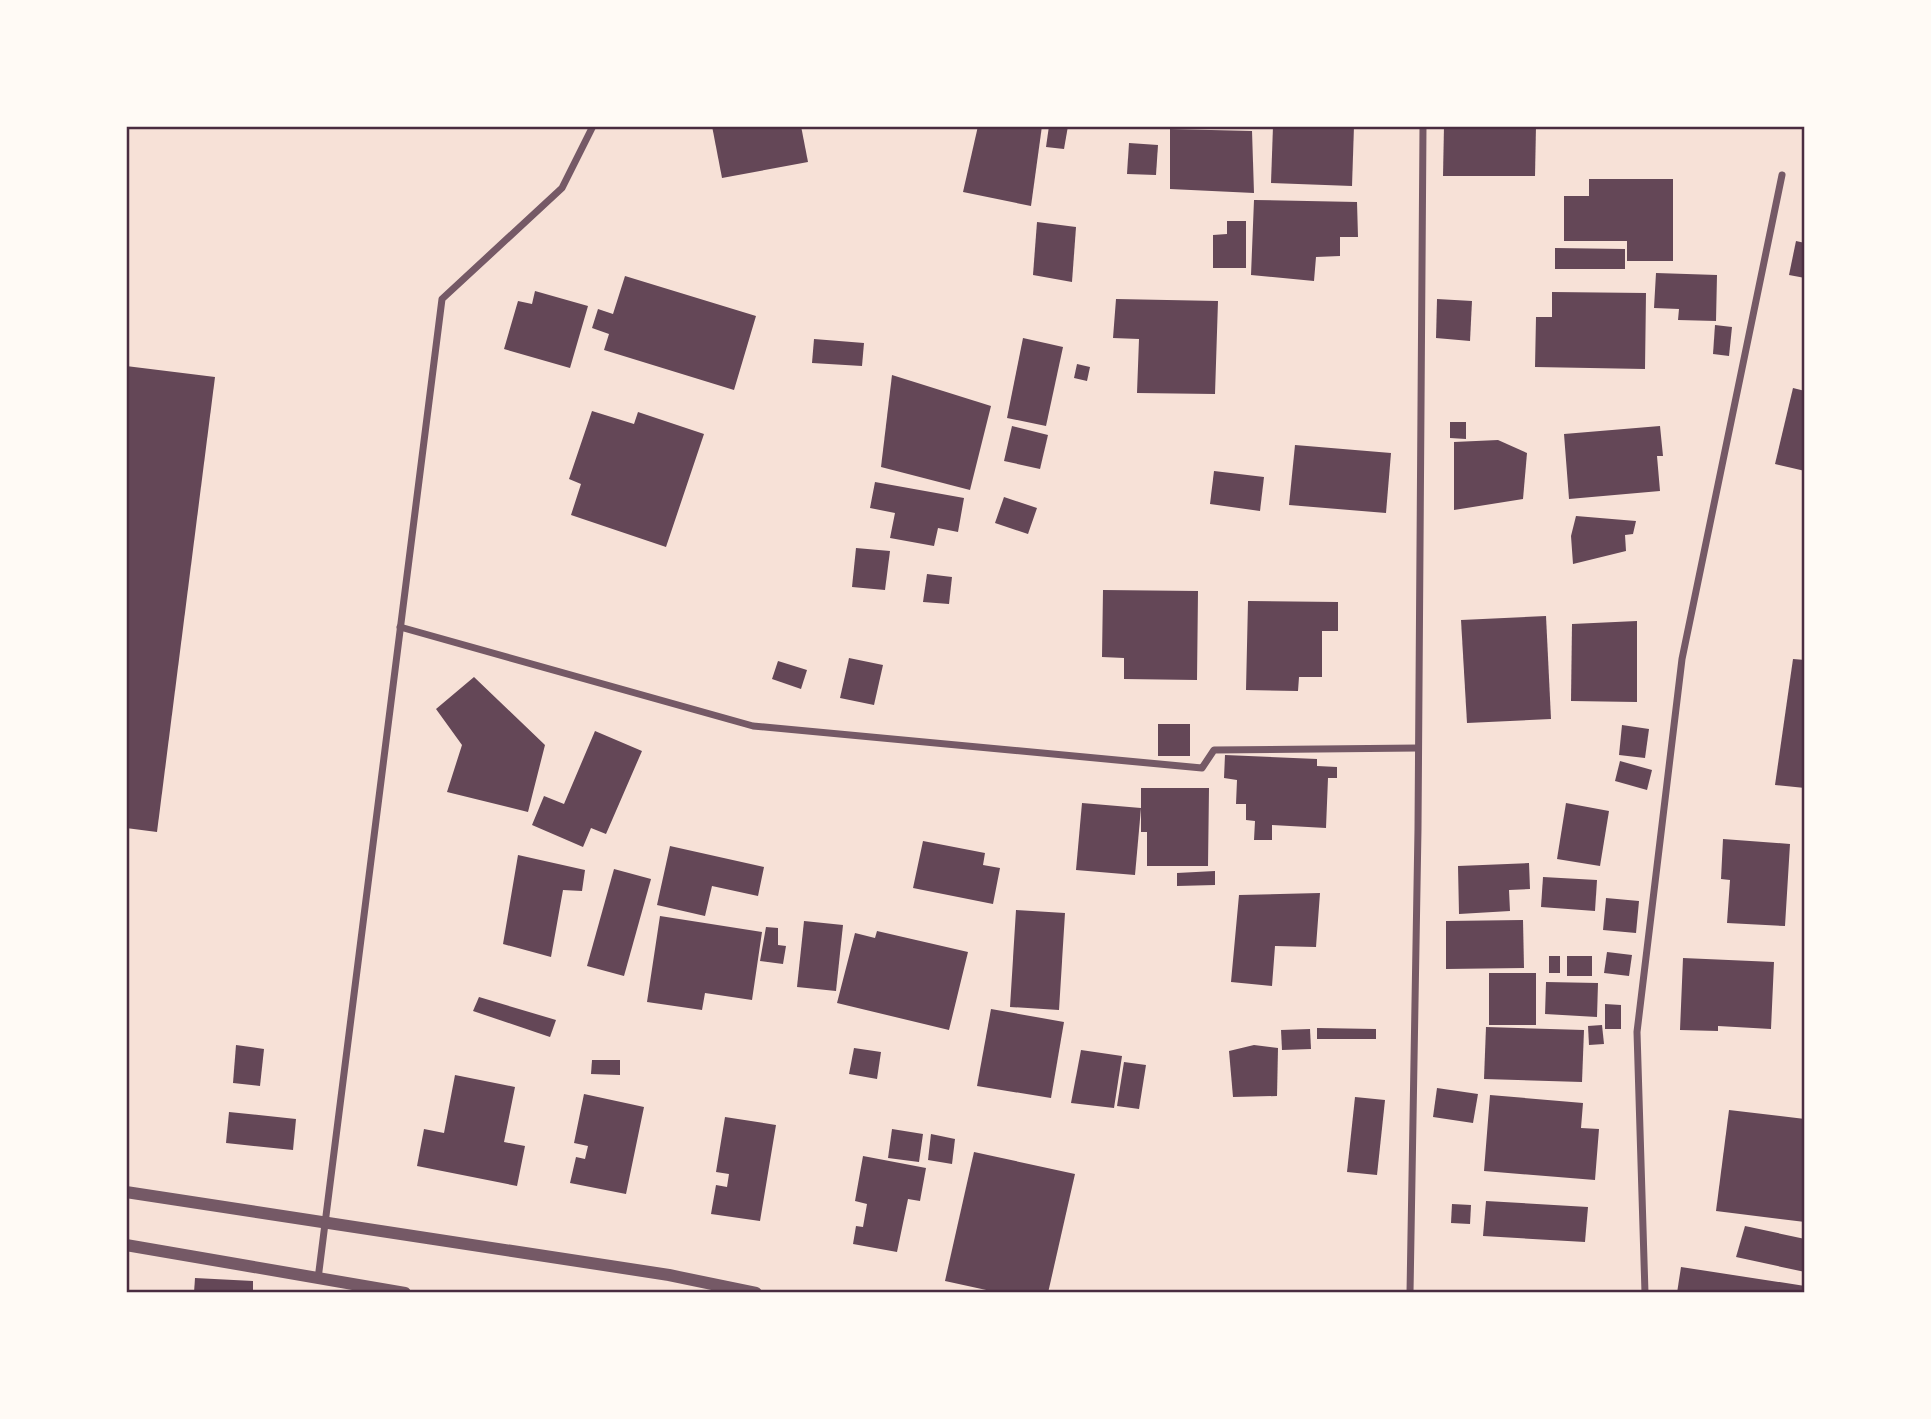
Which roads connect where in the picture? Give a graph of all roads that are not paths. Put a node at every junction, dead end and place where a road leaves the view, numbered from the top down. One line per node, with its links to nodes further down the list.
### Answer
1 (593, 126): 4 (street)
2 (1423, 126): 5 (street)
3 (1782, 175): 13 (street)
4 (400, 627): 5 (street); 7 (street)
5 (1418, 748): 12 (street)
6 (126, 1192): 7 (street)
7 (327, 1223): 9 (street); 11 (street)
8 (126, 1245): 9 (street)
9 (318, 1280): 10 (street)
10 (405, 1293)
11 (756, 1293)
12 (1410, 1293)
13 (1645, 1293)

